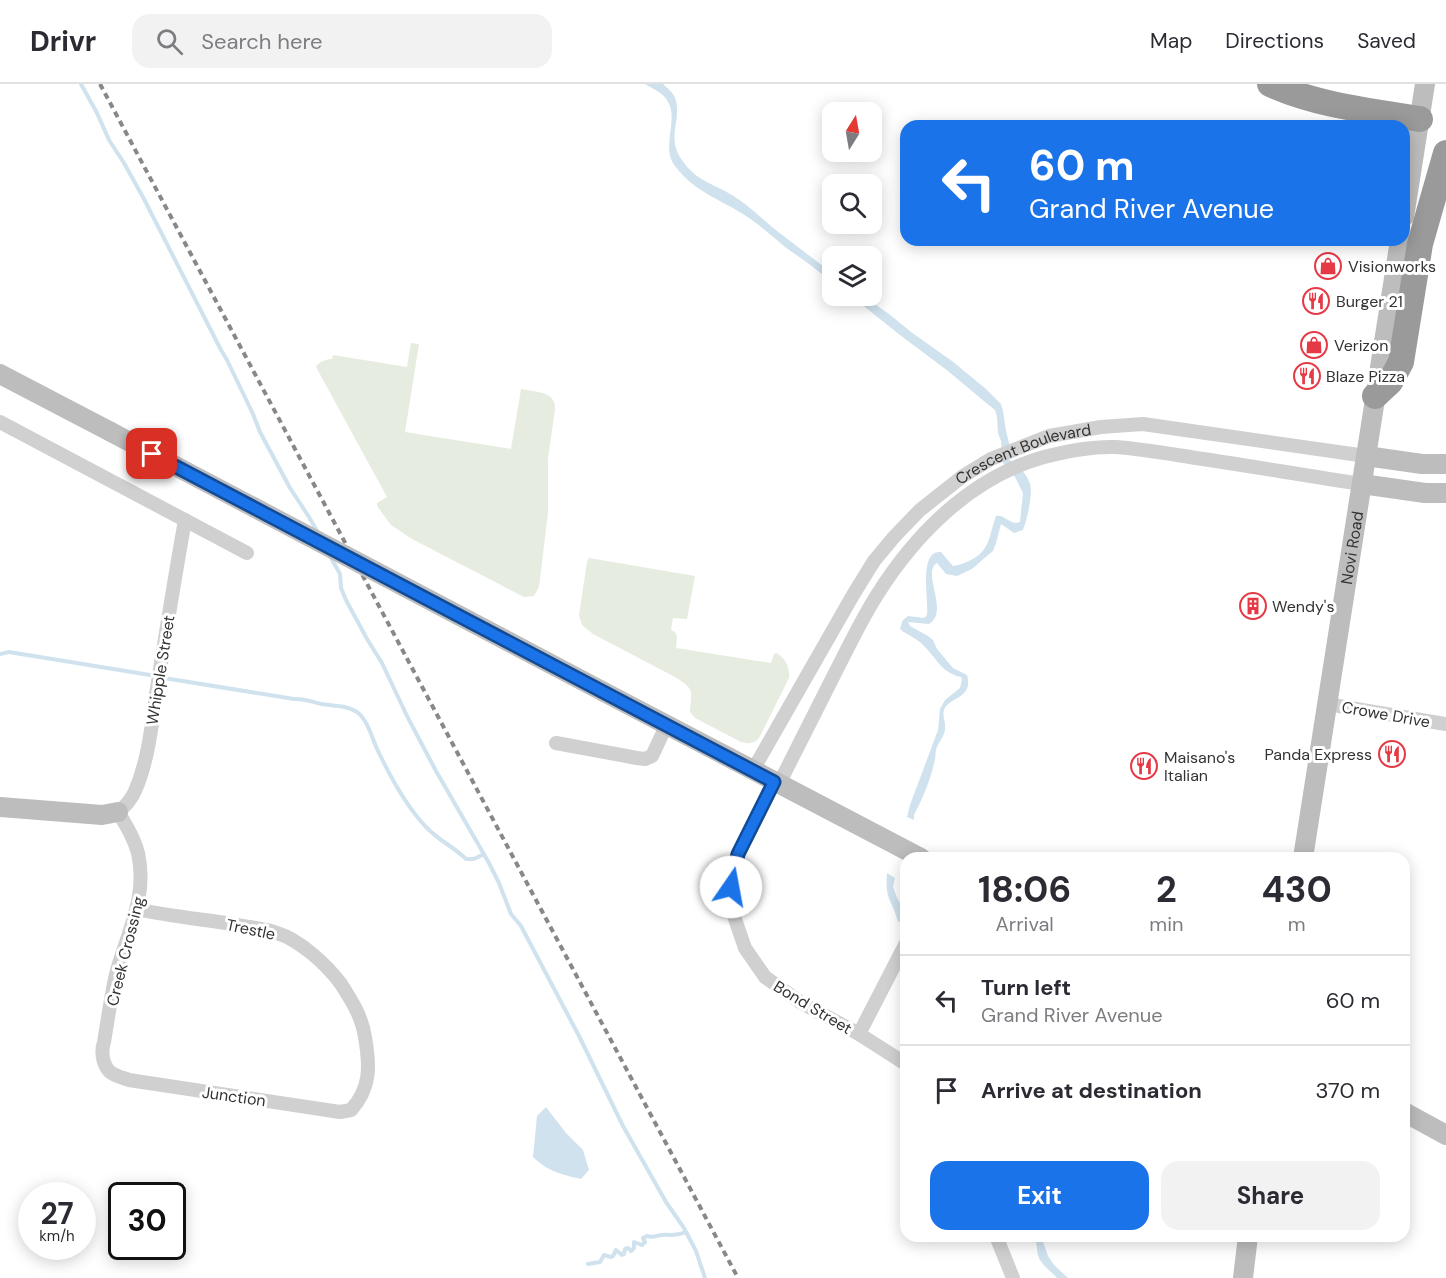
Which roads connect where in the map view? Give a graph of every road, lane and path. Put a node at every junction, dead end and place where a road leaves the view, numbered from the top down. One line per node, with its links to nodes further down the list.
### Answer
1 (1270, 84): 3 (highway)
2 (1425, 84): 3 (main road)
3 (1420, 119): 5 (main road)
4 (1446, 153): 8 (highway)
5 (1410, 180)
6 (1399, 246): 8 (main road, Novi Road)
7 (0, 374): 17 (main road, bridge)
8 (1375, 396): 10 (main road, Novi Road)
9 (0, 422): 14 (street)
10 (1366, 456): 11 (main road, Crescent Boulevard); 12 (main road, Novi Road); 20 (street, Crescent Boulevard)
11 (1446, 464)
12 (1362, 484): 13 (main road, Crescent Boulevard); 16 (main road, Novi Road); 21 (street, Crescent Boulevard)
13 (1446, 494)
14 (185, 520): 15 (street); 23 (street, Whipple Street)
15 (247, 553)
16 (1327, 704): 18 (street, Crowe Drive); 25 (main road, Novi Road)
17 (667, 724): 19 (street); 20 (main road)
18 (1446, 724)
19 (556, 743)
20 (753, 770): 21 (main road)
21 (777, 783): 24 (main road); 28 (street, Bond Street)
22 (0, 807): 23 (main road)
23 (118, 812): 26 (street, Creek Crossing)
24 (909, 852)
25 (1304, 852)
26 (137, 909): 29 (street, Creek Crossing); 31 (street, Trestle)
27 (900, 955): 28 (street)
28 (859, 1034): 30 (street, Bond Street)
29 (103, 1059): 31 (street, Junction)
30 (900, 1060)
31 (363, 1091)
32 (1410, 1116): 33 (main road)
33 (1446, 1135)
34 (998, 1242): 36 (street)
35 (1247, 1242): 37 (main road)
36 (1012, 1278)
37 (1243, 1278)

